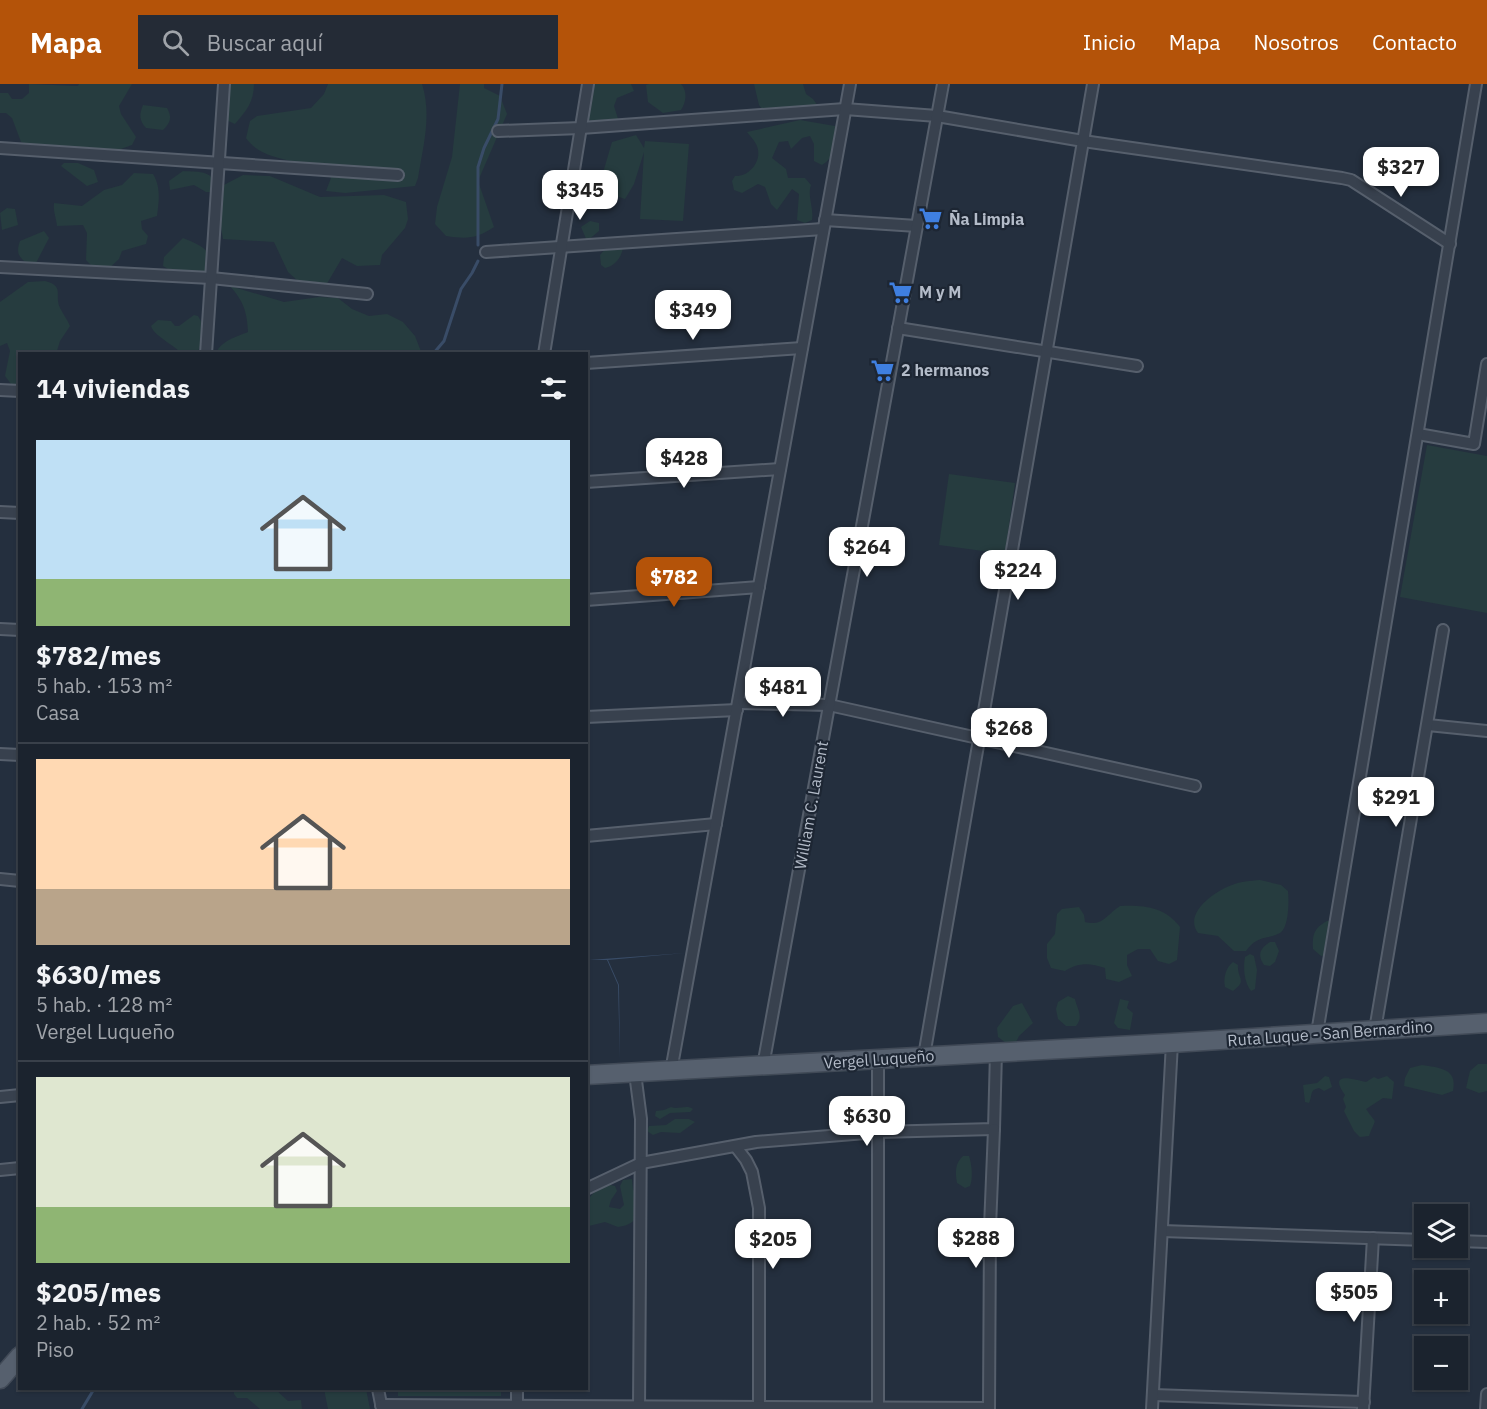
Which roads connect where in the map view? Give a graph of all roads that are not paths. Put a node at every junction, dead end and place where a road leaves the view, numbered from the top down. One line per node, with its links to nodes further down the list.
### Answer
1 (224, 84): 13 (street)
2 (588, 84): 9 (street)
3 (850, 84): 7 (street)
4 (943, 84): 8 (street, William C. Laurent)
5 (1093, 84): 11 (street)
6 (1476, 84): 17 (street)
7 (845, 109): 8 (street); 9 (street); 15 (street)
8 (937, 116): 11 (street); 16 (street, William C. Laurent)
9 (580, 128): 10 (street); 18 (street)
10 (498, 131)
11 (1083, 141): 17 (street); 25 (street)
12 (0, 148): 13 (street)
13 (219, 162): 14 (street); 21 (street)
14 (398, 175)
15 (824, 224): 16 (street); 18 (street); 24 (street)
16 (917, 226): 23 (street, William C. Laurent)
17 (1450, 244): 33 (street)
18 (561, 246): 19 (street); 27 (street)
19 (486, 252)
20 (0, 267): 21 (street)
21 (211, 278): 22 (street); 26 (street)
22 (367, 294)
23 (898, 328): 25 (street); 43 (street, William C. Laurent)
24 (802, 348): 28 (street); 34 (street)
25 (1046, 351): 30 (street); 48 (street)
26 (206, 352)
27 (544, 352)
28 (588, 363)
29 (1487, 364): 33 (street)
30 (1137, 366)
31 (0, 390): 32 (street)
32 (18, 391)
33 (1418, 434): 58 (street)
34 (780, 469): 35 (street); 38 (street)
35 (588, 482)
36 (0, 512): 37 (street)
37 (18, 513)
38 (759, 587): 39 (street); 44 (street)
39 (588, 600)
40 (0, 629): 41 (street)
41 (18, 630)
42 (1443, 630): 46 (street)
43 (829, 705): 44 (street); 48 (street); 63 (street, William C. Laurent)
44 (737, 706): 45 (street); 52 (street)
45 (588, 717)
46 (1428, 724): 47 (street); 57 (street)
47 (1487, 731)
48 (979, 738): 51 (street); 61 (street)
49 (0, 754): 50 (street)
50 (18, 755)
51 (1195, 786)
52 (716, 824): 53 (street); 64 (street)
53 (588, 836)
54 (0, 879): 55 (street)
55 (18, 880)
56 (1487, 1023): 57 (main road, Ruta Luque - San Bernardino)
57 (1375, 1030): 58 (main road, Ruta Luque - San Bernardino)
58 (1317, 1033): 59 (main road, Ruta Luque - San Bernardino)
59 (1172, 1043): 60 (main road, Vergel Luqueño); 76 (street)
60 (996, 1052): 61 (main road, Vergel Luqueño); 69 (street)
61 (924, 1056): 62 (main road, Vergel Luqueño)
62 (878, 1059): 63 (main road, Vergel Luqueño); 70 (street)
63 (764, 1066): 64 (main road, Vergel Luqueño)
64 (671, 1071): 65 (main road, Vergel Luqueño)
65 (635, 1073): 66 (main road, Vergel Luqueño); 72 (street)
66 (588, 1076)
67 (18, 1095): 68 (street)
68 (0, 1097)
69 (994, 1129): 70 (street); 93 (street)
70 (878, 1132): 71 (street); 92 (street)
71 (736, 1147): 72 (street); 91 (street)
72 (641, 1163): 75 (street); 90 (street)
73 (18, 1168): 74 (street)
74 (0, 1170)
75 (588, 1188)
76 (1162, 1231): 77 (street); 86 (street)
77 (1373, 1238): 78 (street); 87 (street)
78 (1414, 1240)
79 (1468, 1241): 80 (street)
80 (1487, 1242)
81 (18, 1358): 82 (main road)
82 (0, 1379)
83 (378, 1390): 88 (street)
84 (517, 1390): 89 (street)
85 (1487, 1394): 95 (street)
86 (1153, 1395): 87 (street); 94 (street)
87 (1363, 1405)
88 (381, 1407): 89 (street)
89 (517, 1407): 90 (street)
90 (639, 1408): 91 (street)
91 (759, 1408): 92 (street)
92 (878, 1408): 93 (street)
93 (989, 1408)
94 (1152, 1409)
95 (1486, 1409)

